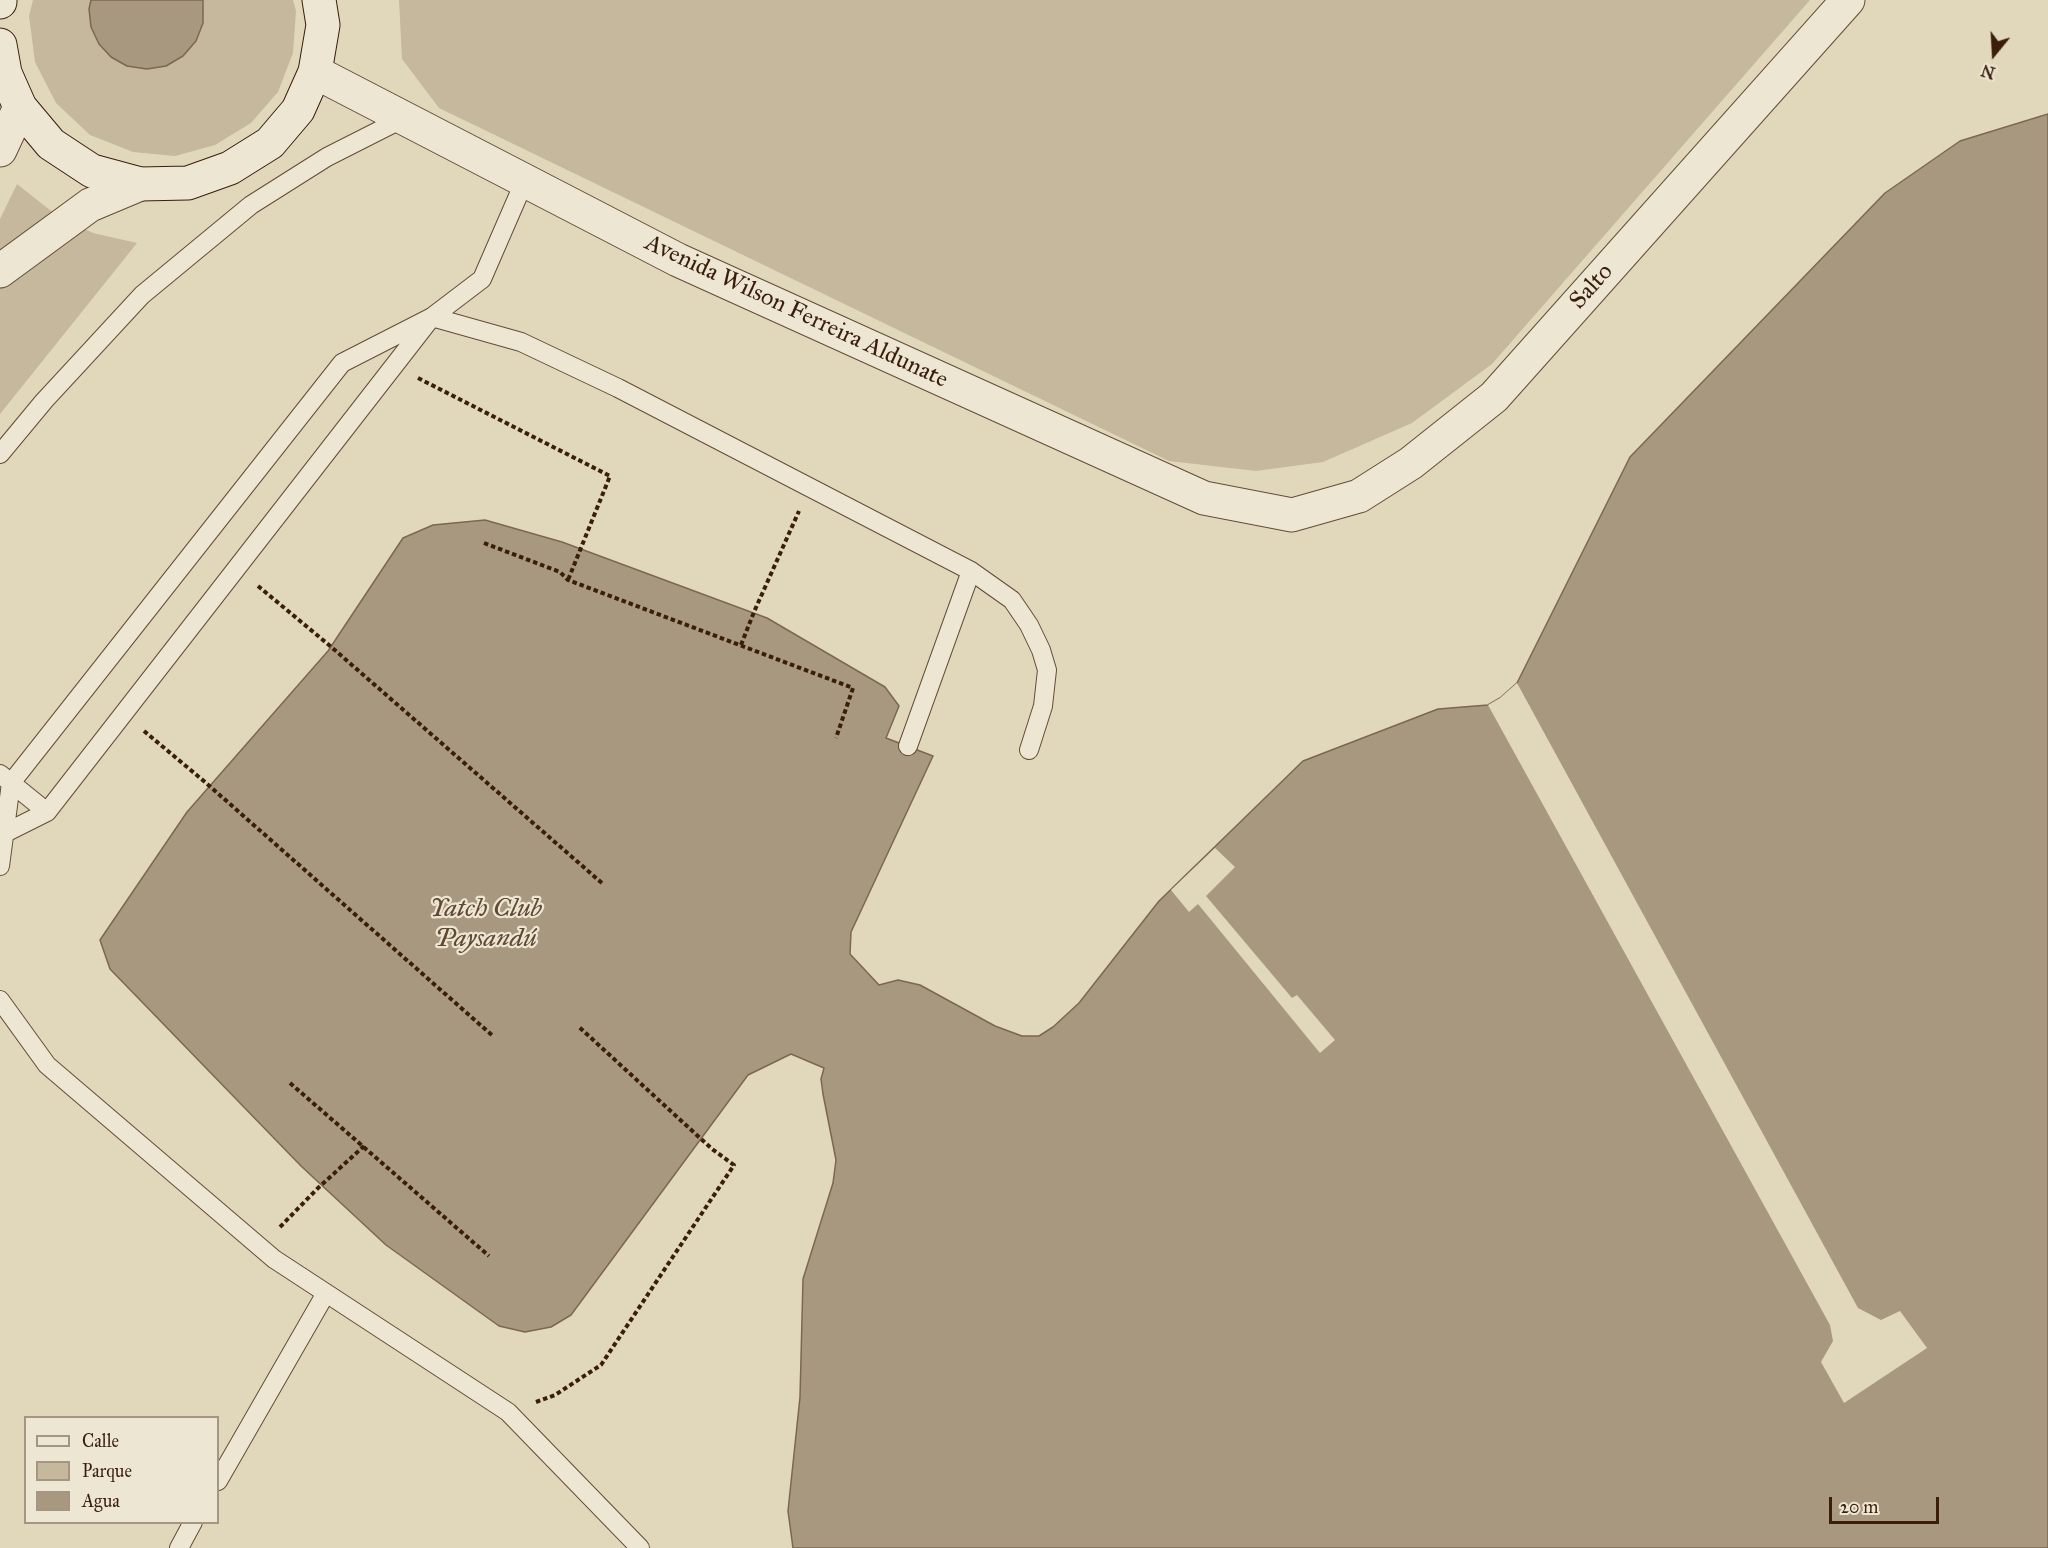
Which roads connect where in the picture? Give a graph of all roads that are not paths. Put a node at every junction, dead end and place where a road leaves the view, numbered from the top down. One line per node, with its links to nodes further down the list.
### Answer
1 (319, 0): 4 (street)
2 (1848, 0): 13 (street, Salto)
3 (2, 62): 5 (street)
4 (315, 72): 6 (street, Avenida Wilson Ferreira Aldunate); 9 (street)
5 (20, 107): 7 (street); 9 (street)
6 (404, 118): 8 (street, Avenida Wilson Ferreira Aldunate); 12 (lane)
7 (0, 150)
8 (525, 180): 11 (lane); 13 (street, Avenida Wilson Ferreira Aldunate)
9 (140, 184): 10 (street)
10 (0, 271)
11 (432, 317): 14 (lane); 17 (lane); 18 (lane)
12 (0, 454)
13 (1292, 515)
14 (971, 571): 15 (lane); 16 (lane)
15 (908, 746)
16 (1029, 750)
17 (5, 779): 18 (lane); 19 (lane)
18 (47, 812): 19 (lane)
19 (5, 833): 20 (lane)
20 (0, 866)
21 (0, 1000): 22 (lane)
22 (326, 1293): 23 (lane); 26 (lane)
23 (219, 1479)
24 (192, 1524): 25 (lane)
25 (179, 1548)
26 (640, 1548)

